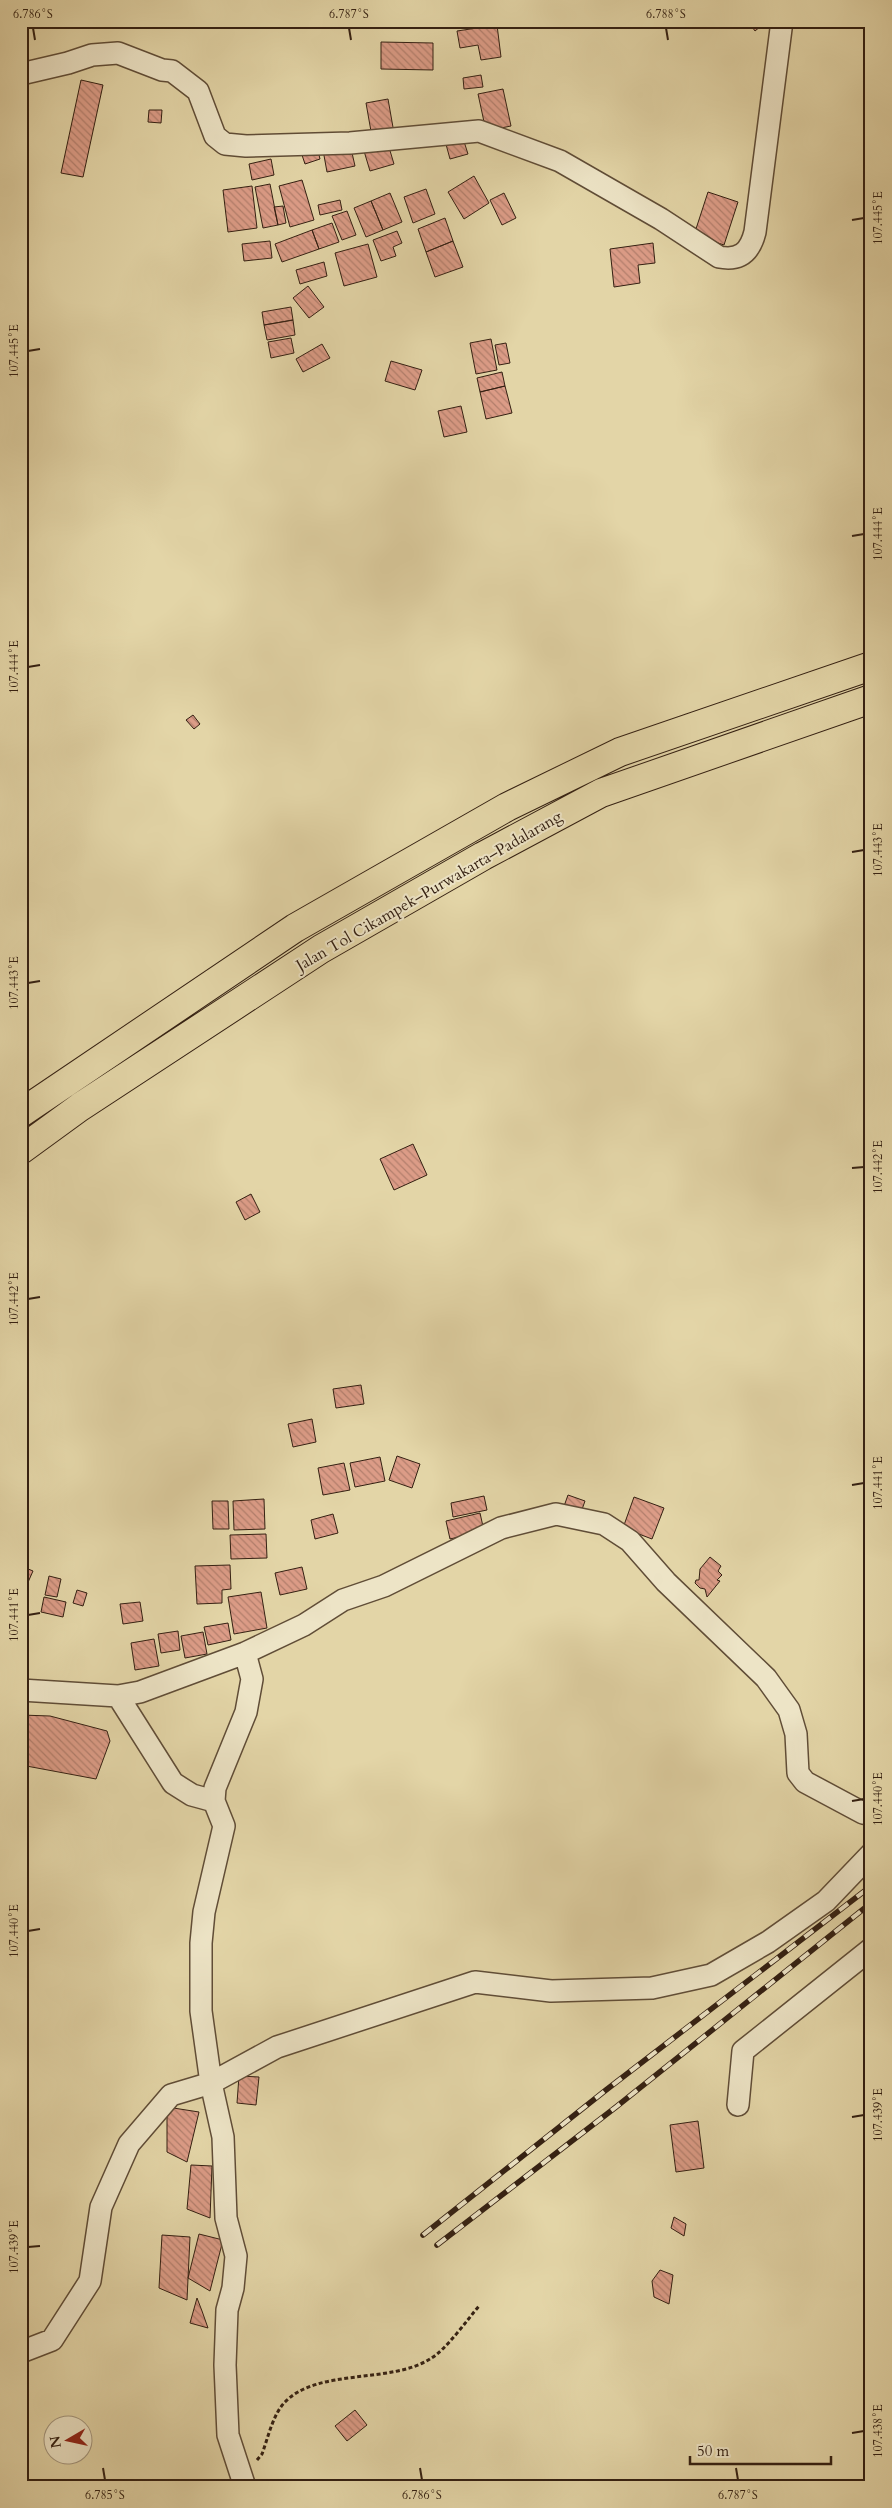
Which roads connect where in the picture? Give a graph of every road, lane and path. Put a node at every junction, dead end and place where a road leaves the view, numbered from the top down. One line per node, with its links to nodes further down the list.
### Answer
1 (782, 21): 2 (street)
2 (21, 74)
3 (871, 666): 5 (highway, Jalan Tol Cikampek–Purwakarta–Padalarang)
4 (871, 699): 6 (highway, Jalan Tol Cikampek–Purwakarta–Padalarang)
5 (21, 1113)
6 (21, 1150)
7 (245, 1654): 9 (street); 10 (street); 11 (street)
8 (21, 1690): 9 (street)
9 (118, 1696): 10 (street)
10 (214, 1801): 14 (street)
11 (871, 1814)
12 (871, 1854): 14 (street)
13 (871, 1949): 15 (street)
14 (211, 2083): 17 (street); 18 (street)
15 (738, 2104)
16 (479, 2306): 18 (path)
17 (21, 2352)
18 (243, 2482)

